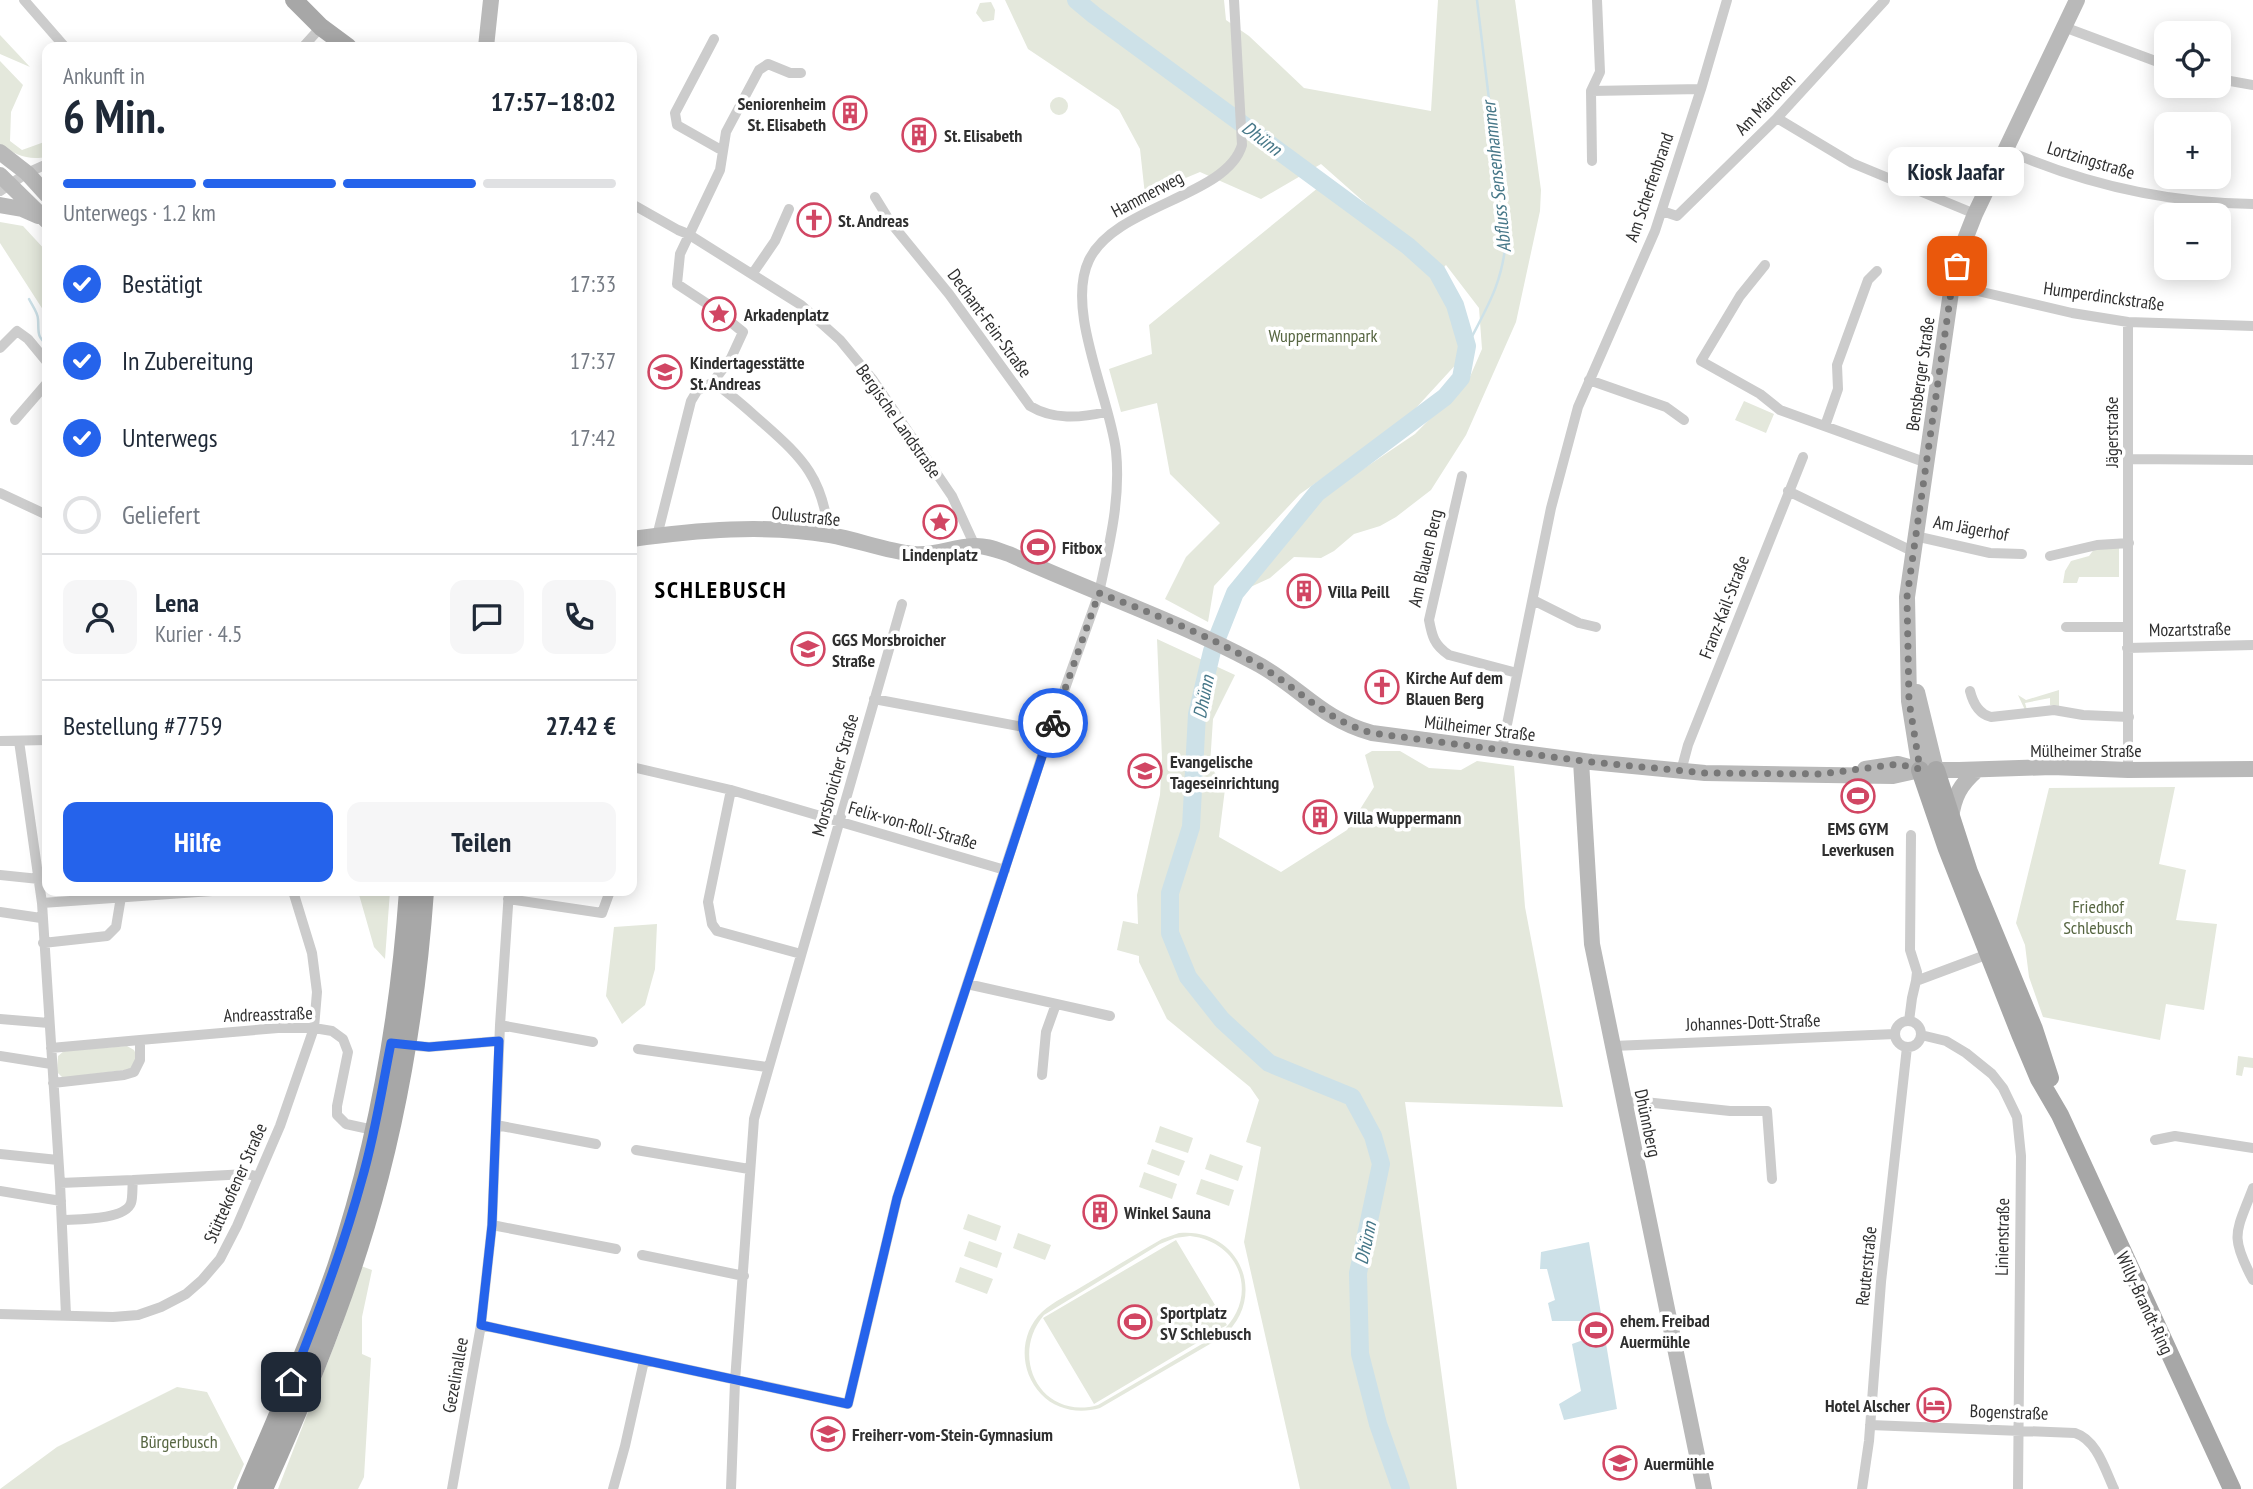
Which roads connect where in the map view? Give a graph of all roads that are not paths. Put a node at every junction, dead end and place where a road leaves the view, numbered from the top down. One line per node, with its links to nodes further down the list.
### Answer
1 (24, 0): 12 (street)
2 (294, 0): 9 (main road)
3 (491, 0): 15 (main road)
4 (1234, 0): 52 (street, Hammerweg)
5 (1597, 0): 21 (street)
6 (1727, 0): 20 (street, Am Scherfenbrand)
7 (1885, 0): 22 (street, Am Märchen)
8 (2077, 0): 10 (main road, Bensberger Straße)
9 (321, 27): 13 (street); 14 (main road)
10 (2064, 27): 16 (street); 23 (main road, Bensberger Straße)
11 (714, 39): 24 (street)
12 (61, 42)
13 (308, 42)
14 (341, 42)
15 (487, 42)
16 (2154, 61)
17 (801, 74): 24 (street)
18 (2231, 81): 19 (street)
19 (2253, 85)
20 (1701, 89): 21 (street); 36 (street, Am Scherfenbrand)
21 (1591, 91): 26 (street)
22 (1777, 118): 36 (street, Am Märchen); 37 (street)
23 (2004, 149): 32 (street, Lortzingstraße); 37 (main road, Bensberger Straße)
24 (723, 151): 40 (street)
25 (0, 152): 28 (main road)
26 (1592, 161)
27 (42, 166): 28 (street)
28 (27, 173): 29 (street); 30 (main road)
29 (3, 183): 38 (main road)
30 (42, 190)
31 (876, 197): 52 (street, Dechant-Fein-Straße)
32 (2253, 204)
33 (0, 205): 39 (main road)
34 (637, 207): 40 (street, Bergische Landstraße)
35 (789, 209): 43 (street)
36 (1662, 211): 49 (street, Am Scherfenbrand)
37 (1975, 214): 44 (main road, Bensberger Straße)
38 (42, 217)
39 (42, 218)
40 (688, 234): 43 (street, Bergische Landstraße); 50 (street)
41 (1765, 265): 55 (street)
42 (1877, 271): 55 (street)
43 (754, 274): 69 (street, Bergische Landstraße)
44 (1952, 285): 45 (street, Humperdinckstraße); 59 (main road, Bensberger Straße)
45 (2128, 321): 46 (street, Humperdinckstraße); 57 (street, Jägerstraße)
46 (2253, 326)
47 (0, 348): 48 (street)
48 (42, 356)
49 (1589, 380): 54 (street); 73 (street, Am Scherfenbrand)
50 (713, 382): 64 (street); 65 (street)
51 (42, 389): 53 (street)
52 (1106, 412): 72 (street, Hammerweg)
53 (15, 420)
54 (1684, 421)
55 (1825, 426): 59 (street)
56 (1803, 457): 61 (street, Franz-Kail-Straße)
57 (2128, 459): 58 (street); 67 (street, Jägerstraße)
58 (2253, 460)
59 (1927, 463): 68 (main road, Bensberger Straße)
60 (1462, 476): 80 (street, Am Blauen Berg)
61 (1788, 491): 68 (street, Am Jägerhof); 95 (street, Franz-Kail-Straße)
62 (0, 492): 63 (street)
63 (42, 513)
64 (829, 535): 65 (main road, Oulustraße); 69 (main road, Oulustraße)
65 (657, 536): 66 (main road, Oulustraße)
66 (637, 538)
67 (2129, 543): 71 (street); 77 (street, Jägerstraße)
68 (1913, 544): 70 (street, Am Jägerhof); 92 (main road, Bensberger Straße)
69 (975, 545): 72 (main road)
70 (2022, 554)
71 (2050, 556)
72 (1099, 593): 84 (street, Hammerweg); 88 (main road, Mülheimer Straße)
73 (1532, 600): 75 (street); 80 (street, Am Scherfenbrand)
74 (902, 604): 82 (street, Morsbroicher Straße)
75 (1596, 627)
76 (2066, 627): 77 (street)
77 (2127, 627): 79 (street, Jägerstraße)
78 (2253, 645): 79 (street, Mozartstraße)
79 (2127, 648): 83 (street, Jägerstraße)
80 (1517, 673): 88 (street, Am Scherfenbrand)
81 (1970, 691): 83 (street)
82 (874, 699): 84 (street); 98 (street, Morsbroicher Straße)
83 (2129, 717): 94 (street, Jägerstraße)
84 (1050, 733): 100 (street, Hammerweg)
85 (42, 740): 87 (street)
86 (0, 741): 87 (street)
87 (19, 741): 102 (street)
88 (1502, 749): 89 (main road, Mülheimer Straße)
89 (1581, 761): 95 (main road, Mülheimer Straße); 132 (main road, Dhünnberg)
90 (2253, 769): 94 (main road, Mülheimer Straße)
91 (637, 770): 96 (street, Felix-von-Roll-Straße)
92 (1928, 770): 93 (main road, Mülheimer Straße); 95 (main road, Mülheimer Straße); 97 (main road, Willy-Brandt-Ring); 115 (main road, Willy-Brandt-Ring)
93 (1977, 770): 94 (main road, Mülheimer Straße); 97 (main road)
94 (2128, 770)
95 (1681, 771)
96 (732, 790): 98 (street, Felix-von-Roll-Straße); 116 (street)
97 (1951, 818): 115 (main road, Willy-Brandt-Ring)
98 (840, 822): 100 (street, Felix-von-Roll-Straße); 116 (street, Morsbroicher Straße)
99 (1911, 835): 117 (street)
100 (1004, 870): 118 (street, Hammerweg)
101 (0, 875): 102 (street)
102 (39, 879): 111 (street)
103 (136, 896): 110 (street)
104 (295, 896): 125 (street, Stüttekofener Straße)
105 (408, 896): 131 (main road)
106 (425, 896): 131 (main road)
107 (509, 896): 124 (street, Gezelinallee)
108 (514, 896): 109 (street, Gezelinallee)
109 (608, 896)
110 (121, 897): 111 (street); 114 (street)
111 (42, 903): 113 (street)
112 (0, 912): 113 (street)
113 (41, 918): 114 (street)
114 (43, 943): 123 (street)
115 (1994, 952): 117 (street); 180 (main road, Willy-Brandt-Ring)
116 (801, 954): 138 (street, Morsbroicher Straße)
117 (1916, 981): 122 (street)
118 (967, 984): 119 (street); 168 (street, Hammerweg)
119 (1056, 1004): 120 (street); 139 (street)
120 (1110, 1016)
121 (0, 1019): 123 (street)
122 (1909, 1021): 126 (street); 127 (street)
123 (48, 1023): 134 (street)
124 (500, 1025): 129 (street, Gezelinallee); 130 (street)
125 (314, 1028): 128 (street, Andreasstraße); 143 (street, Andreasstraße); 151 (street, Stüttekofener Straße)
126 (1895, 1034): 132 (street, Johannes-Dott-Straße); 133 (street)
127 (1921, 1035): 133 (street); 170 (street, Linienstraße)
128 (140, 1040): 134 (street, Andreasstraße); 140 (street)
129 (499, 1041): 131 (street); 142 (street, Gezelinallee)
130 (593, 1042)
131 (399, 1044): 143 (main road)
132 (1613, 1046): 141 (main road, Dhünnberg)
133 (1907, 1047): 169 (street, Reuterstraße)
134 (51, 1048): 137 (street)
135 (638, 1049): 138 (street)
136 (0, 1056): 137 (street)
137 (51, 1064): 140 (street)
138 (767, 1067): 150 (street, Morsbroicher Straße)
139 (1042, 1075)
140 (53, 1083): 149 (street)
141 (1624, 1103): 152 (street); 176 (main road, Dhünnberg)
142 (496, 1125): 145 (street); 159 (street, Gezelinallee)
143 (382, 1132): 171 (main road); 172 (main road)
144 (2155, 1140): 146 (street)
145 (596, 1144)
146 (2253, 1148)
147 (636, 1150): 150 (street)
148 (0, 1154): 149 (street)
149 (58, 1160): 154 (street)
150 (750, 1169): 162 (street, Morsbroicher Straße)
151 (257, 1176): 153 (street); 165 (street, Stüttekofener Straße)
152 (1772, 1179)
153 (133, 1180): 154 (street); 158 (street)
154 (60, 1183): 157 (street)
155 (2253, 1188): 163 (street)
156 (0, 1191): 157 (street)
157 (61, 1201): 158 (street)
158 (62, 1220): 165 (street)
159 (492, 1225): 160 (street); 166 (street, Gezelinallee)
160 (616, 1249)
161 (642, 1255): 162 (street)
162 (744, 1276): 168 (street, Morsbroicher Straße)
163 (2253, 1280)
164 (0, 1314): 165 (street, Stüttekofener Straße)
165 (66, 1315)
166 (481, 1325): 167 (street); 173 (street, Gezelinallee)
167 (644, 1361): 168 (street); 174 (street)
168 (735, 1381): 175 (street, Morsbroicher Straße)
169 (1870, 1424): 170 (street, Bogenstraße); 177 (street, Reuterstraße)
170 (2018, 1430): 178 (street, Linienstraße); 179 (street, Bogenstraße)
171 (246, 1489)
172 (264, 1489)
173 (452, 1489)
174 (613, 1489)
175 (731, 1489)
176 (1704, 1489)
177 (1862, 1489)
178 (2018, 1489)
179 (2114, 1489)
180 (2232, 1489)

